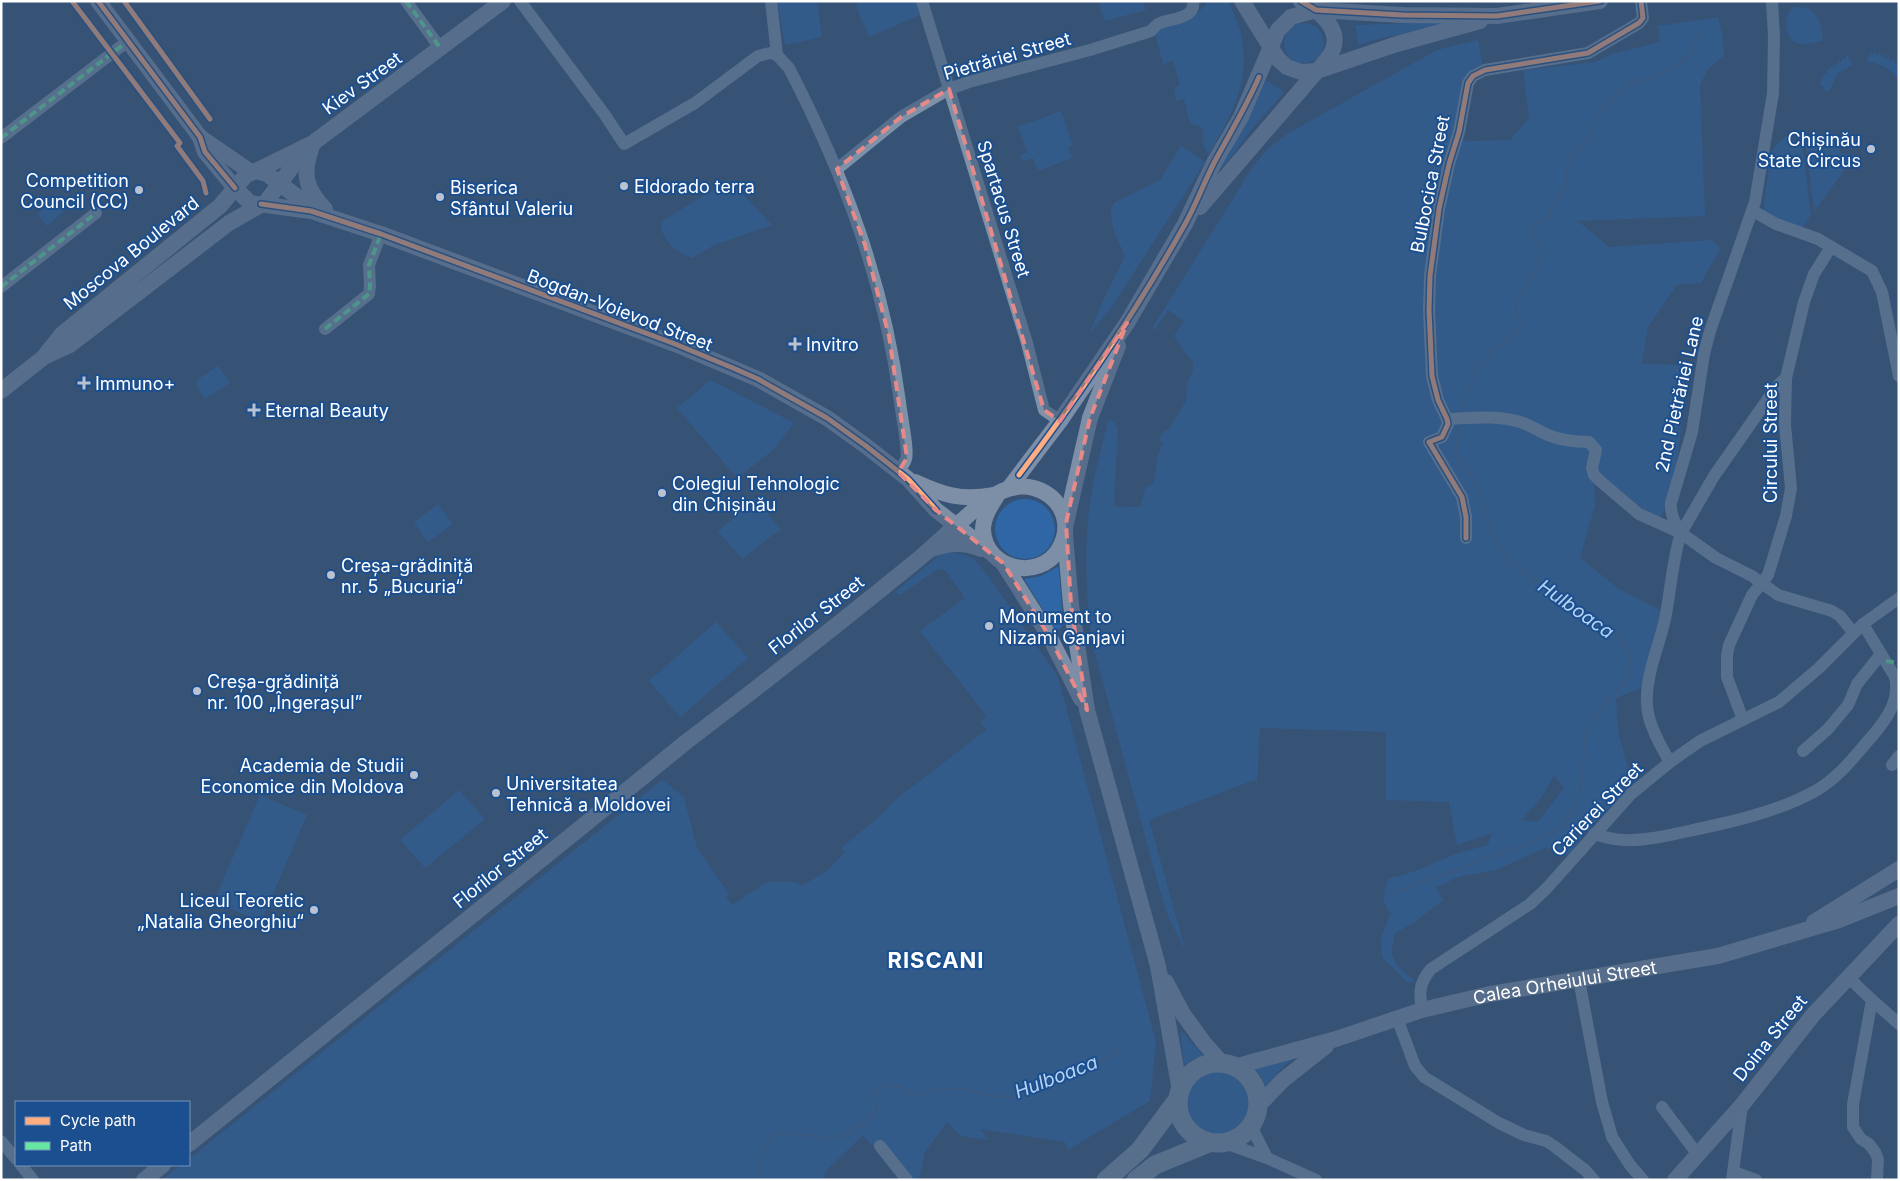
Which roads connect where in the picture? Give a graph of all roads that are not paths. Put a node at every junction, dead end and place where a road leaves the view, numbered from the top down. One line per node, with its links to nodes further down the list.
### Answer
1 (98, 1): 15 (main road)
2 (406, 1): 17 (street)
3 (503, 1): 17 (main road, Kiev Street)
4 (520, 1): 18 (street)
5 (771, 1): 18 (street)
6 (922, 1): 20 (street, Spartacus Street)
7 (1193, 1): 20 (street, Pietrăriei Street)
8 (1242, 1): 16 (main road)
9 (1301, 1): 13 (main road)
10 (1600, 1): 14 (main road)
11 (1641, 1): 41 (street, Bulbocica Street)
12 (1772, 1): 28 (street, 2nd Pietrăriei Lane)
13 (1316, 10): 14 (main road); 16 (main road); 19 (main road)
14 (1497, 16): 19 (main road)
15 (128, 41): 21 (street); 22 (main road)
16 (1270, 47): 19 (main road); 31 (main road)
17 (441, 49): 23 (main road, Kiev Street)
18 (777, 55): 24 (street)
19 (1317, 72): 31 (main road)
20 (949, 89): 24 (street, Pietrăriei Street); 42 (street, Spartacus Street)
21 (1, 138)
22 (202, 144): 25 (main road); 25 (main road); 27 (main road)
23 (309, 146): 25 (main road, Kiev Street); 25 (main road, Kiev Street); 30 (main road)
24 (837, 168): 43 (street)
25 (256, 182): 26 (main road, Bogdan-Voievod Street); 27 (main road, Moscova Boulevard); 30 (main road, Bogdan-Voievod Street)
26 (261, 204): 30 (main road, Bogdan-Voievod Street); 37 (main road, Moscova Boulevard)
27 (220, 206): 37 (main road, Moscova Boulevard)
28 (1753, 211): 33 (street); 48 (street, 2nd Pietrăriei Lane)
29 (96, 213): 34 (street)
30 (327, 216): 32 (main road, Bogdan-Voievod Street)
31 (1185, 224): 35 (main road)
32 (381, 234): 36 (street); 43 (main road, Bogdan-Voievod Street)
33 (1831, 247): 38 (street); 39 (street, Circului Street)
34 (1, 287)
35 (1127, 323): 42 (main road); 47 (main road)
36 (325, 329)
37 (44, 357): 40 (main road, Moscova Boulevard)
38 (1899, 376)
39 (1786, 378): 48 (street); 52 (street, Circului Street)
40 (1, 391)
41 (1447, 419): 48 (street); 49 (street)
42 (1060, 421): 44 (main road)
43 (903, 475): 44 (main road, Bogdan-Voievod Street); 45 (main road, Bogdan-Voievod Street)
44 (1003, 491): 46 (main road, Florilor Street); 47 (main road); 51 (main road)
45 (936, 510): 46 (main road, Bogdan-Voievod Street); 50 (main road, Florilor Street)
46 (955, 525): 50 (main road, Florilor Street); 51 (main road, Bogdan-Voievod Street)
47 (1065, 529): 51 (main road); 56 (main road)
48 (1681, 533): 52 (street); 59 (street)
49 (1466, 538)
50 (930, 549): 51 (main road, Florilor Street); 80 (main road, Florilor Street)
51 (997, 558): 56 (main road)
52 (1762, 583): 54 (street); 57 (street, Circului Street)
53 (1899, 598): 54 (street, Carierei Street)
54 (1858, 628): 55 (street); 57 (street, Carierei Street)
55 (1881, 654): 58 (street); 60 (street)
56 (1087, 710): 65 (main road)
57 (1743, 720): 59 (street, Carierei Street)
58 (1803, 751)
59 (1670, 762): 60 (street, Carierei Street)
60 (1594, 834): 69 (street, Carierei Street)
61 (1899, 869): 64 (main road, Calea Orheiului Street)
62 (1899, 896): 64 (main road, Calea Orheiului Street)
63 (1899, 924): 66 (main road, Doina Street)
64 (1796, 932): 67 (main road, Calea Orheiului Street)
65 (1158, 966): 73 (main road); 74 (main road)
66 (1849, 978): 68 (street); 75 (main road, Doina Street)
67 (1579, 980): 69 (main road, Calea Orheiului Street); 97 (street)
68 (1872, 1000): 71 (street); 100 (street)
69 (1422, 1010): 70 (main road, Calea Orheiului Street)
70 (1397, 1018): 72 (main road, Calea Orheiului Street); 96 (street)
71 (1899, 1024)
72 (1336, 1039): 73 (main road, Calea Orheiului Street); 76 (main road, Calea Orheiului Street)
73 (1229, 1065): 74 (highway); 76 (highway)
74 (1179, 1095): 81 (highway); 93 (highway)
75 (1742, 1104): 83 (main road, Doina Street); 89 (street)
76 (1258, 1106): 78 (highway)
77 (1662, 1107): 83 (street)
78 (1251, 1126): 81 (highway); 85 (street)
79 (1, 1141): 84 (street)
80 (190, 1143)
81 (1217, 1143): 85 (street); 94 (highway)
82 (880, 1146): 92 (street)
83 (1698, 1155): 98 (main road, Doina Street)
84 (15, 1158)
85 (1267, 1158): 88 (street)
86 (22, 1166): 90 (street)
87 (162, 1166): 91 (main road)
88 (1293, 1174): 95 (street)
89 (1733, 1176): 99 (street)
90 (33, 1180)
91 (144, 1180)
92 (907, 1180)
93 (1106, 1180)
94 (1136, 1180)
95 (1316, 1180)
96 (1594, 1180)
97 (1643, 1180)
98 (1676, 1180)
99 (1756, 1180)
100 (1877, 1180)

